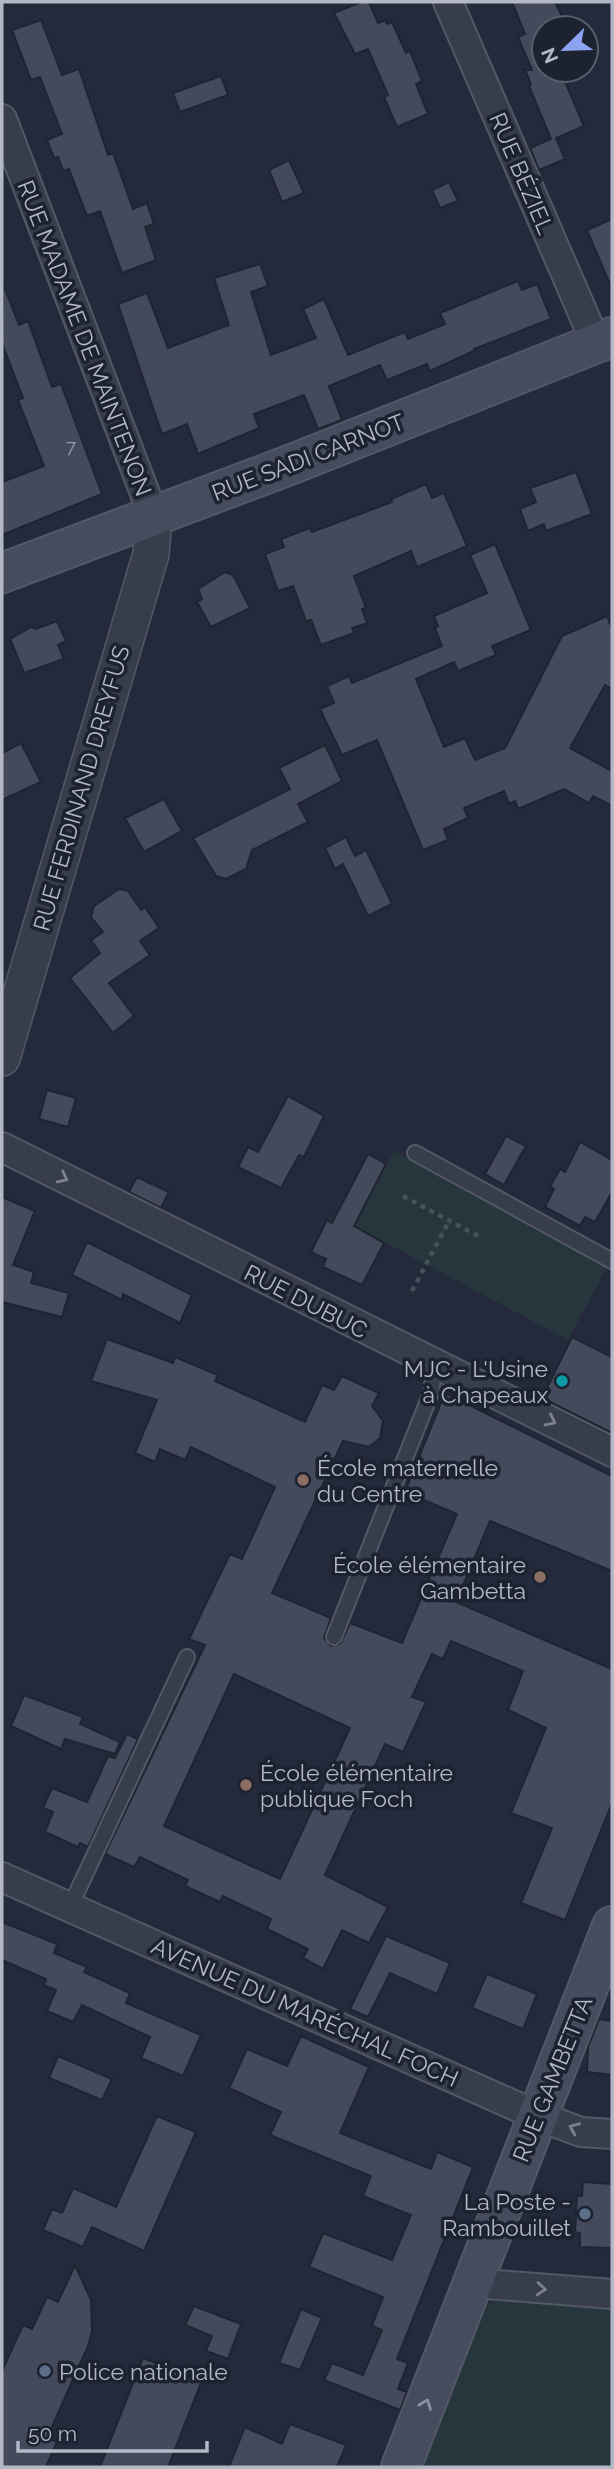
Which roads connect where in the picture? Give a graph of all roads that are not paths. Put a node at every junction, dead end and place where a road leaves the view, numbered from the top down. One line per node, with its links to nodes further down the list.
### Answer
1 (448, 2): 3 (street, RUE BÉZIEL)
2 (2, 119): 4 (street, RUE MADAME DE MAINTENON)
3 (604, 340): 4 (main road, RUE SADI CARNOT)
4 (154, 517): 5 (main road, RUE SADI CARNOT); 6 (street, RUE FERDINAND DREYFUS)
5 (2, 573)
6 (2, 1058)
7 (2, 1147): 10 (street, RUE DUBUC, one-way to 10)
8 (415, 1153): 9 (lane)
9 (612, 1261)
10 (435, 1364): 11 (street, RUE DUBUC, one-way to 11); 12 (lane)
11 (612, 1452)
12 (334, 1637)
13 (187, 1657): 15 (lane)
14 (2, 1877): 15 (street, AVENUE DU MARÉCHAL FOCH)
15 (70, 1907): 17 (street, AVENUE DU MARÉCHAL FOCH)
16 (612, 1926): 17 (main road, RUE GAMBETTA)
17 (538, 2116): 18 (street, AVENUE DU MARÉCHAL FOCH, one-way to 17); 19 (main road, RUE GAMBETTA)
18 (612, 2134)
19 (473, 2283): 20 (street, one-way to 20); 21 (main road, RUE GAMBETTA, one-way to 19)
20 (612, 2294)
21 (401, 2467)

